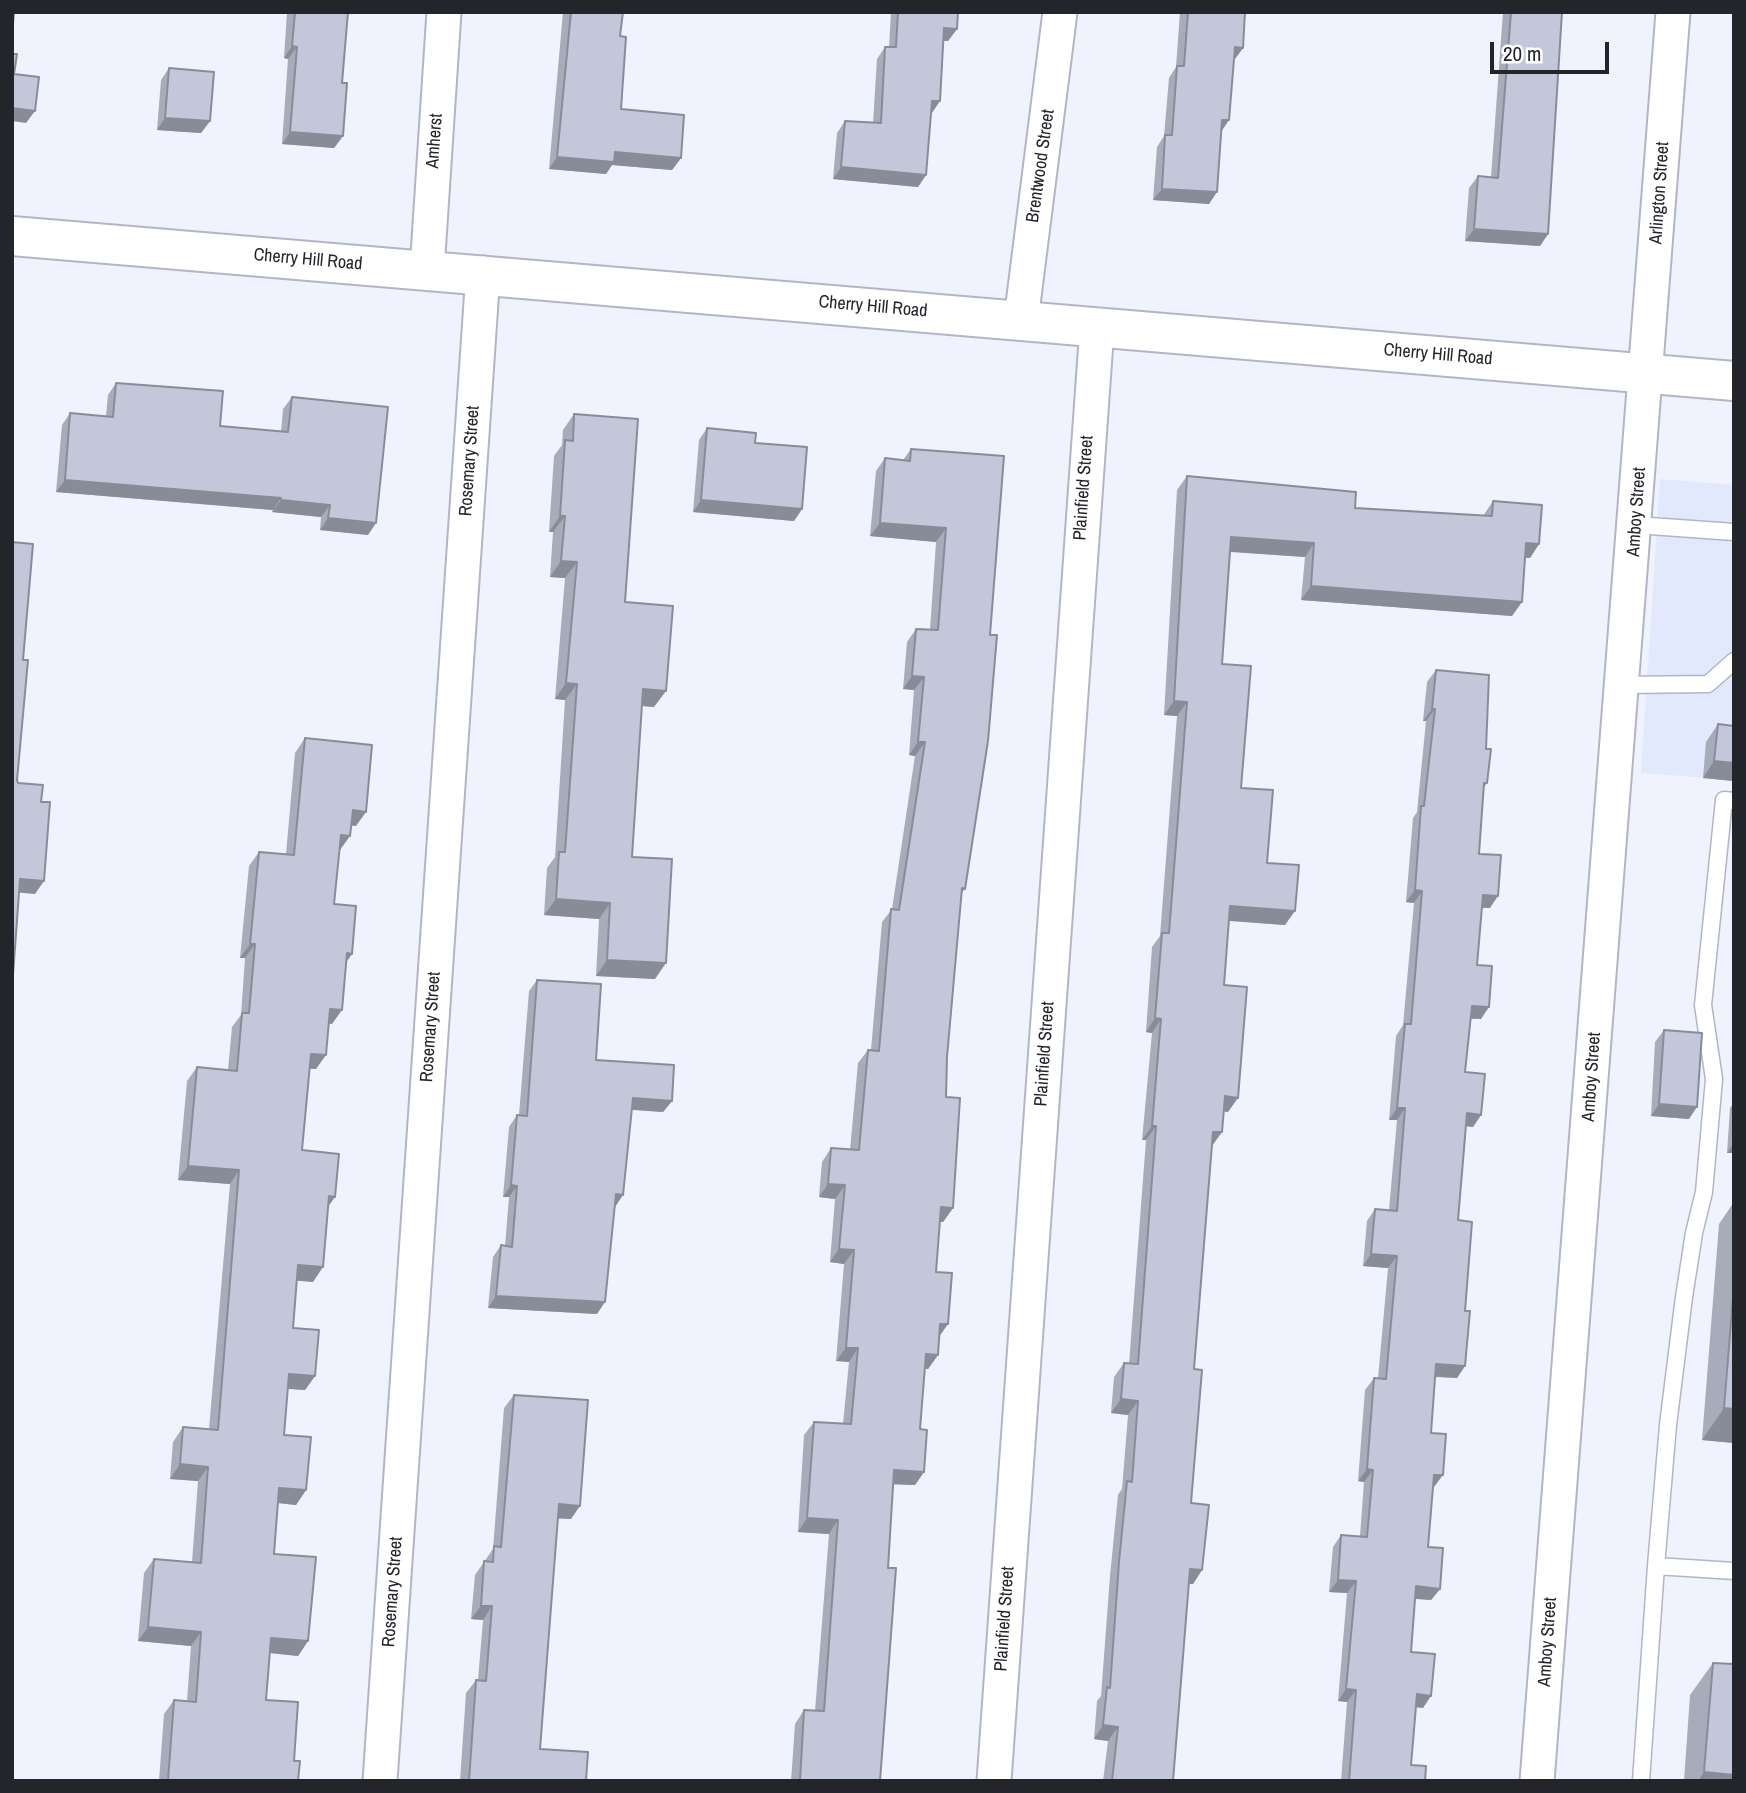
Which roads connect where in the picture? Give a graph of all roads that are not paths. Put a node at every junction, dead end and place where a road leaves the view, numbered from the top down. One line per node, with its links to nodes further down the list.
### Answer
1 (444, 12): 5 (street, Amherst)
2 (1060, 12): 7 (street, Brentwood Street)
3 (1673, 12): 9 (street, Arlington Street)
4 (12, 236): 5 (main road, Cherry Hill Road)
5 (427, 270): 6 (main road, Cherry Hill Road)
6 (483, 273): 7 (main road, Cherry Hill Road); 18 (street, Rosemary Street)
7 (1021, 320): 8 (main road, Cherry Hill Road)
8 (1097, 327): 9 (main road, Cherry Hill Road); 19 (street, Plainfield Street)
9 (1647, 373): 10 (main road, Cherry Hill Road); 11 (street, Amboy Street)
10 (1734, 380)
11 (1636, 525): 12 (lane); 14 (street, Amboy Street)
12 (1734, 532)
13 (1734, 661): 14 (lane)
14 (1623, 685): 20 (street, Amboy Street)
15 (1734, 801): 16 (lane)
16 (1656, 1566): 17 (lane); 21 (lane)
17 (1734, 1571)
18 (380, 1781)
19 (994, 1781)
20 (1537, 1781)
21 (1642, 1781)

